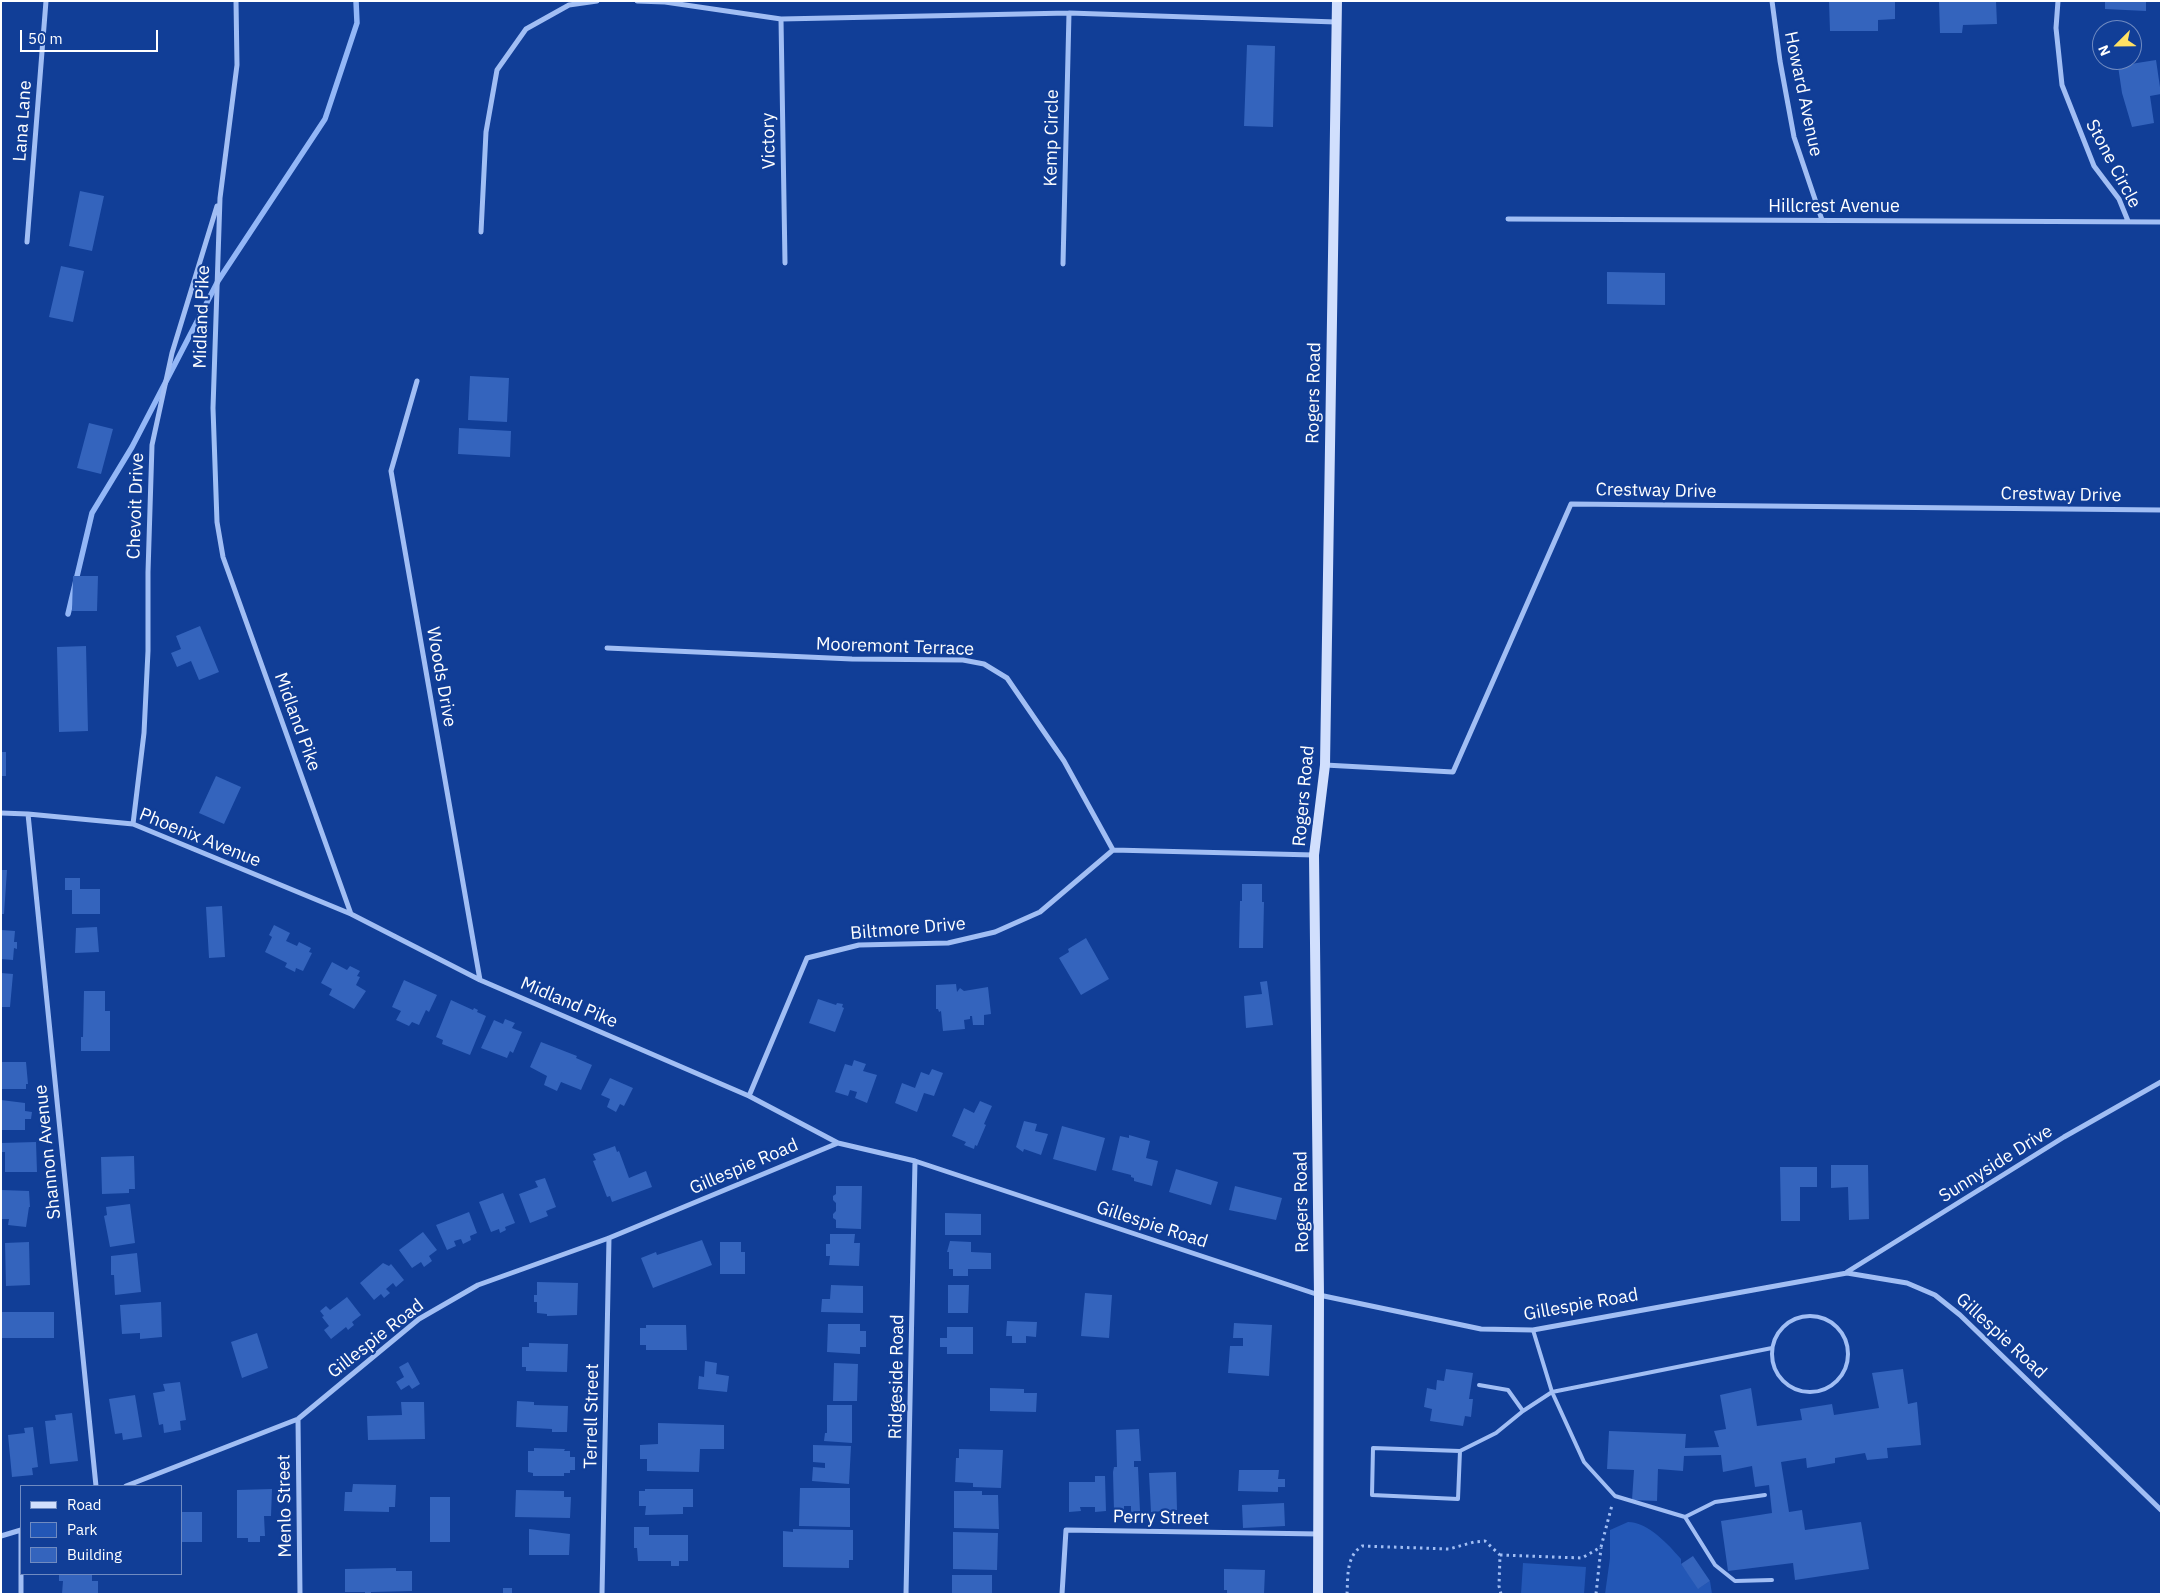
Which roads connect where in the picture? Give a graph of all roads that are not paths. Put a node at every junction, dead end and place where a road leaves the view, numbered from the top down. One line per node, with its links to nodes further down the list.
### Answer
1 (46, 1): 18 (street, Lana Lane)
2 (236, 1): 12 (street, Midland Pike)
3 (597, 1): 17 (street)
4 (637, 1): 8 (street)
5 (1337, 1): 11 (street, Rogers Road)
6 (1772, 1): 14 (street, Howard Avenue)
7 (2058, 1): 15 (street, Stone Circle)
8 (665, 2): 10 (street)
9 (1069, 13): 10 (street); 11 (street); 20 (street, Kemp Circle)
10 (781, 20): 19 (street, Victory)
11 (1336, 22): 24 (street, Rogers Road)
12 (220, 198): 27 (street, Chevoit Drive); 30 (street, Midland Pike)
13 (1508, 219): 14 (street, Hillcrest Avenue)
14 (1822, 220): 15 (street, Hillcrest Avenue)
15 (2128, 221): 16 (street, Hillcrest Avenue)
16 (2161, 222)
17 (481, 232)
18 (27, 242)
19 (785, 263)
20 (1063, 264)
21 (417, 381): 31 (street, Woods Drive)
22 (2161, 510): 24 (street, Crestway Drive)
23 (607, 648): 28 (street, Mooremont Terrace)
24 (1325, 766): 29 (street, Rogers Road)
25 (1, 814): 26 (street, Phoenix Avenue)
26 (28, 814): 27 (street, Phoenix Avenue); 46 (street, Shannon Avenue)
27 (133, 824): 30 (street, Phoenix Avenue)
28 (1113, 850): 29 (street); 33 (street, Biltmore Drive)
29 (1314, 855): 38 (street, Rogers Road)
30 (351, 914): 31 (street, Midland Pike)
31 (480, 980): 33 (street, Midland Pike)
32 (2161, 1082): 37 (street, Sunnyside Drive)
33 (749, 1096): 34 (street, Midland Pike)
34 (838, 1143): 35 (street, Gillespie Road); 36 (street, Gillespie Road)
35 (915, 1161): 38 (street, Gillespie Road); 59 (street, Ridgeside Road)
36 (609, 1238): 44 (street, Gillespie Road); 58 (street, Terrell Street)
37 (1847, 1273): 39 (street, Gillespie Road); 49 (street, Gillespie Road)
38 (1319, 1295): 39 (street, Gillespie Road); 52 (street, Rogers Road)
39 (1532, 1330): 42 (lane)
40 (1772, 1348): 40 (lane); 42 (lane)
41 (1479, 1384): 43 (lane)
42 (1552, 1392): 43 (lane); 50 (lane)
43 (1523, 1411): 45 (lane)
44 (298, 1419): 47 (street, Gillespie Road); 57 (street, Menlo Street)
45 (1460, 1451): 45 (lane)
46 (96, 1485)
47 (129, 1485)
48 (1765, 1495): 50 (lane)
49 (2161, 1510)
50 (1685, 1518): 55 (lane)
51 (20, 1530): 53 (street)
52 (1319, 1534): 60 (street, Perry Street); 61 (street, Rogers Road)
53 (1, 1536)
54 (21, 1575): 56 (street)
55 (1772, 1580)
56 (21, 1594)
57 (300, 1594)
58 (602, 1594)
59 (906, 1594)
60 (1062, 1594)
61 (1318, 1594)

